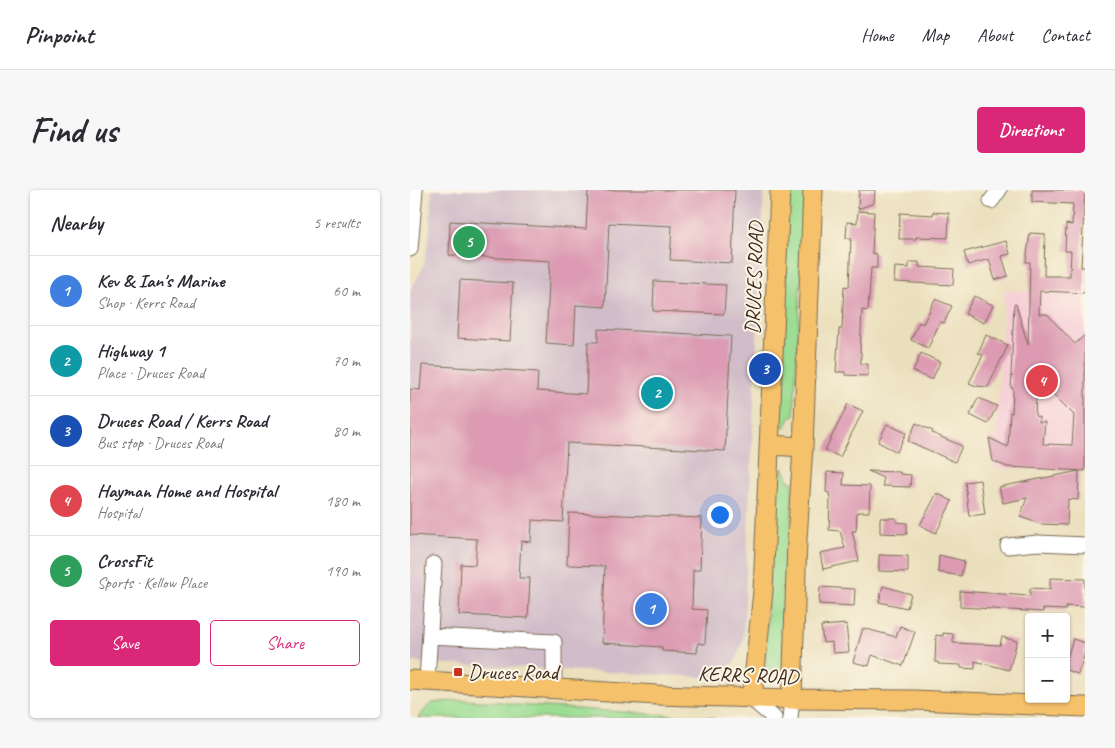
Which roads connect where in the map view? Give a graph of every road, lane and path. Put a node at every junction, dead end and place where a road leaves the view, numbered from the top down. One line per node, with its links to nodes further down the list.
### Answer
1 (415, 190): 4 (street)
2 (780, 190): 5 (main road, DRUCES ROAD)
3 (813, 190): 6 (main road)
4 (410, 249)
5 (770, 445): 6 (main road); 13 (main road, DRUCES ROAD)
6 (803, 447): 15 (main road)
7 (1085, 545): 8 (street)
8 (1008, 546)
9 (434, 564): 10 (street)
10 (430, 636): 11 (street); 12 (street)
11 (418, 681): 12 (main road, KERRS ROAD)
12 (554, 690): 13 (main road, KERRS ROAD)
13 (752, 699): 15 (main road, KERRS ROAD); 16 (street)
14 (1085, 707): 15 (main road, KERRS ROAD)
15 (791, 709)
16 (774, 718)

